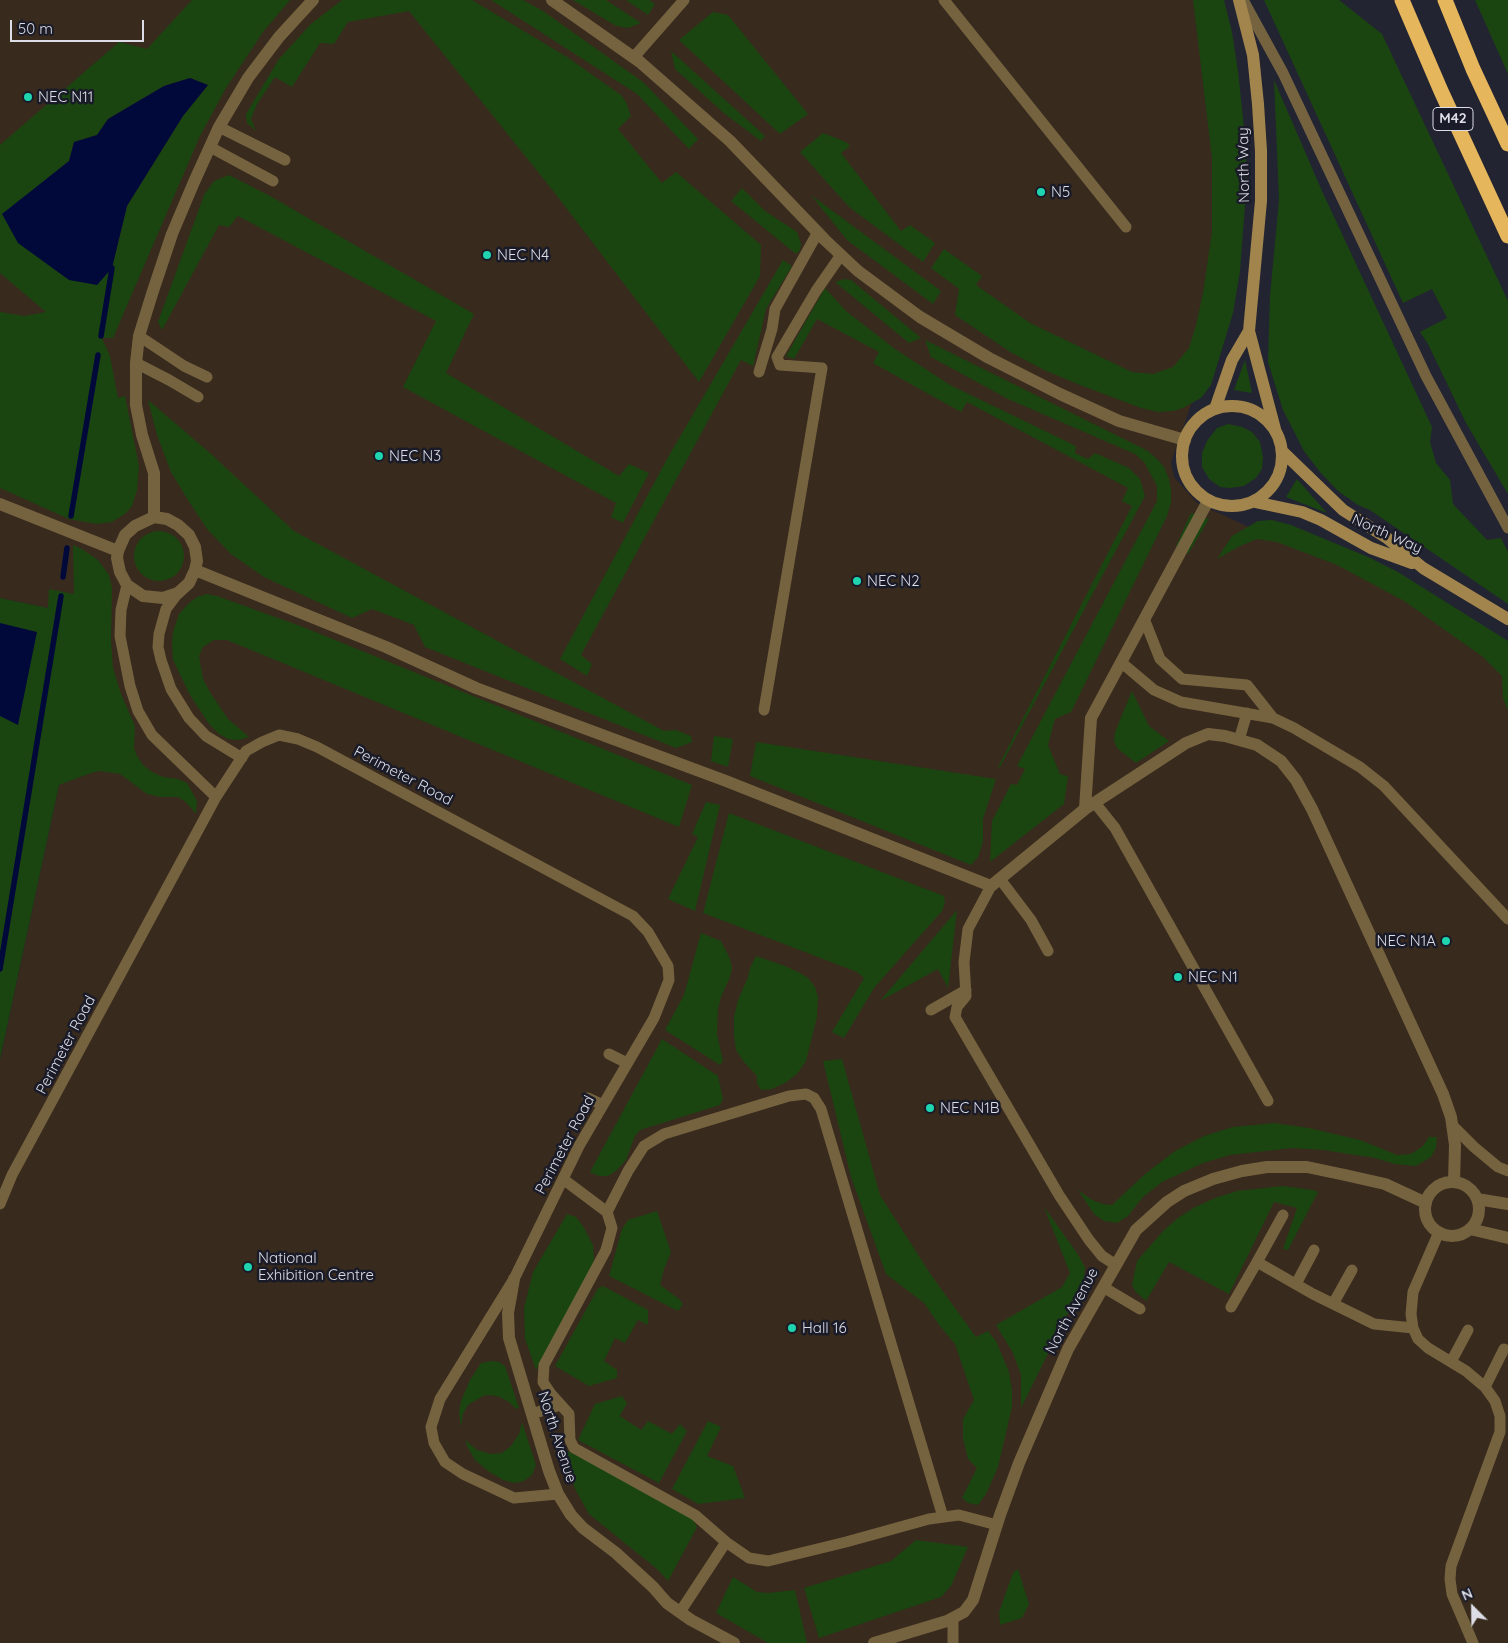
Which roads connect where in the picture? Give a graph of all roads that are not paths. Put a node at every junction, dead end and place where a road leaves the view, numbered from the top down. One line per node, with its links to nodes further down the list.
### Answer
1 (313, 0): 9 (street)
2 (552, 0): 8 (street)
3 (684, 0): 8 (lane)
4 (944, 0): 14 (lane)
5 (1241, 0): 18 (street, North Way); 32 (lane)
6 (1402, 0): 16 (highway, M42)
7 (1445, 0): 10 (highway, M42)
8 (634, 58): 15 (street)
9 (219, 127): 11 (street); 12 (lane)
10 (1508, 144)
11 (210, 147): 13 (lane); 19 (street)
12 (285, 160)
13 (273, 180)
14 (1126, 227)
15 (818, 232): 17 (street); 21 (lane)
16 (1508, 236)
17 (841, 255): 26 (street); 41 (lane)
18 (1249, 331): 24 (street, North Way); 25 (street, North Way)
19 (140, 336): 20 (street); 22 (lane)
20 (136, 364): 23 (lane); 31 (street)
21 (759, 372)
22 (207, 377)
23 (198, 398)
24 (1215, 409): 25 (street); 26 (street)
25 (1275, 429): 27 (street)
26 (1184, 440): 28 (street)
27 (1282, 452): 29 (street); 34 (street, North Way)
28 (1208, 501): 29 (street); 39 (street)
29 (1255, 502): 34 (street, North Way)
30 (0, 504): 33 (street)
31 (154, 517): 33 (street); 35 (street)
32 (1508, 528)
33 (118, 551): 36 (street)
34 (1423, 568): 38 (street, North Way)
35 (195, 570): 37 (street); 48 (street)
36 (127, 585): 37 (street); 46 (lane)
37 (178, 593): 45 (lane)
38 (1508, 619)
39 (1145, 621): 40 (street); 43 (lane)
40 (1122, 663): 42 (lane); 47 (street)
41 (764, 710)
42 (1247, 713): 43 (lane); 44 (lane)
43 (1273, 718): 49 (lane)
44 (1239, 740): 47 (street); 58 (street)
45 (242, 758): 46 (lane, Perimeter Road); 54 (lane, Perimeter Road)
46 (216, 797): 64 (lane, Perimeter Road)
47 (1090, 806): 48 (street); 56 (lane)
48 (996, 882): 50 (lane); 51 (lane)
49 (1508, 919)
50 (1048, 951)
51 (966, 990): 52 (lane); 73 (lane)
52 (931, 1010)
53 (609, 1054): 54 (lane)
54 (627, 1063): 57 (lane, Perimeter Road)
55 (588, 1098): 57 (lane)
56 (1268, 1101)
57 (603, 1105): 60 (lane, Perimeter Road)
58 (1452, 1125): 59 (lane); 61 (street)
59 (1508, 1171)
60 (563, 1179): 66 (lane); 75 (lane, Perimeter Road)
61 (1454, 1182): 62 (street); 63 (street)
62 (1477, 1199): 65 (street); 68 (street)
63 (1426, 1203): 69 (street); 73 (street, North Avenue)
64 (0, 1204)
65 (1508, 1204)
66 (607, 1212): 86 (lane); 89 (lane)
67 (1283, 1215): 72 (lane)
68 (1470, 1229): 69 (street); 70 (street)
69 (1439, 1232): 81 (lane)
70 (1508, 1238)
71 (1314, 1250): 76 (lane)
72 (1257, 1262): 76 (lane); 79 (lane)
73 (1116, 1265): 77 (street, North Avenue)
74 (1352, 1270): 78 (lane)
75 (514, 1279): 87 (street, North Avenue); 88 (lane, Perimeter Road)
76 (1296, 1284): 78 (lane)
77 (1103, 1287): 80 (lane); 90 (street, North Avenue)
78 (1333, 1304): 81 (lane)
79 (1231, 1307)
80 (1140, 1309)
81 (1413, 1328): 84 (lane)
82 (1468, 1330): 84 (lane)
83 (1504, 1349): 85 (lane)
84 (1451, 1362): 85 (lane)
85 (1485, 1387): 97 (lane)
86 (560, 1405): 87 (lane); 91 (lane)
87 (532, 1414): 88 (street, North Avenue)
88 (558, 1494): 92 (street, North Avenue)
89 (943, 1517): 90 (lane); 91 (lane)
90 (997, 1524): 93 (street, North Avenue)
91 (726, 1542): 92 (lane)
92 (680, 1612): 94 (street, North Avenue)
93 (953, 1618): 95 (street, North Avenue); 96 (lane)
94 (734, 1643)
95 (874, 1643)
96 (953, 1643)
97 (1473, 1643)

